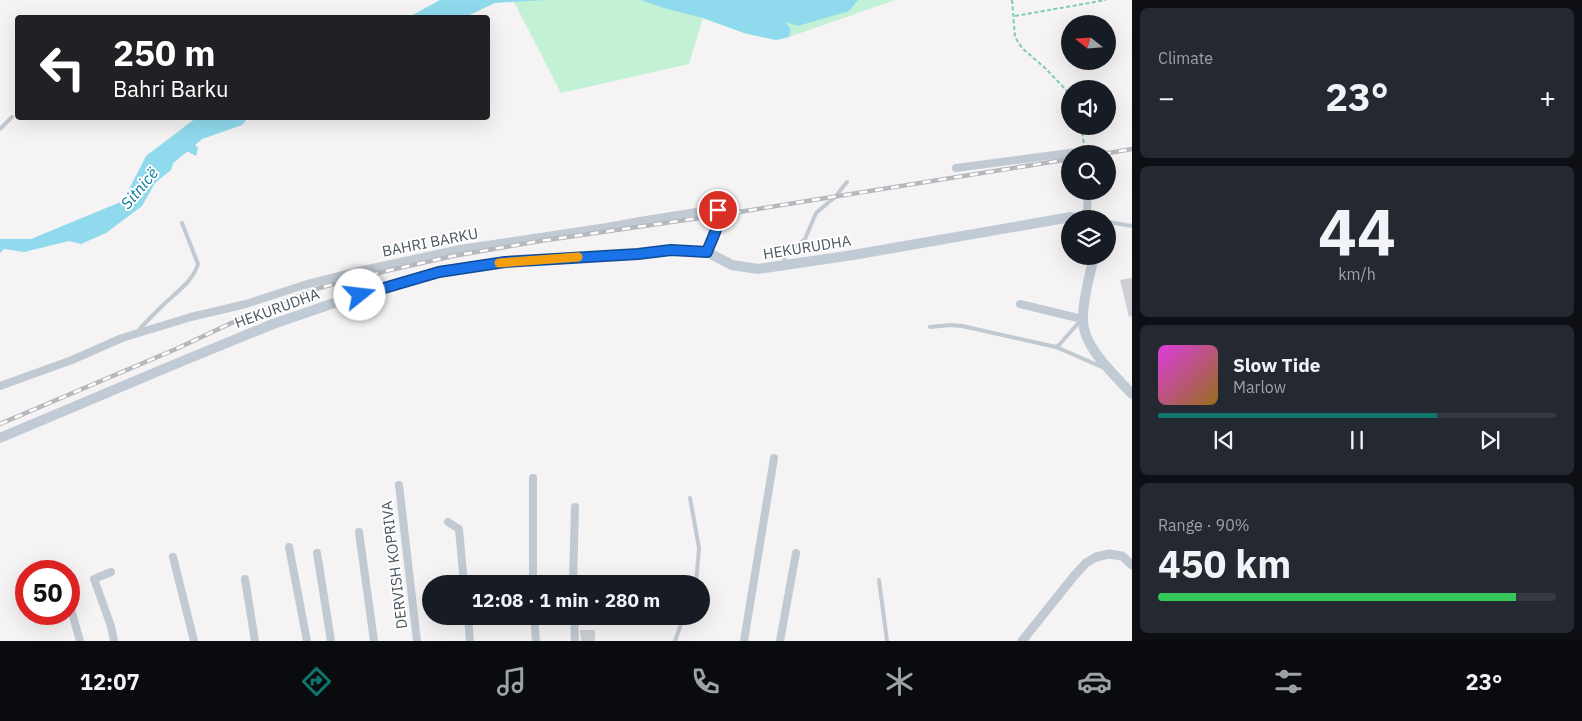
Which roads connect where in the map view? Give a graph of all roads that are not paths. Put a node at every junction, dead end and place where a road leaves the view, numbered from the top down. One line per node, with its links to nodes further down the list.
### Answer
1 (12, 117): 2 (lane)
2 (0, 129)
3 (1061, 155): 4 (street)
4 (956, 168)
5 (848, 182): 12 (lane)
6 (1061, 219): 12 (main road, HEKURUDHA)
7 (182, 223): 16 (lane)
8 (1116, 223): 9 (lane)
9 (1132, 226)
10 (707, 252): 12 (main road, HEKURUDHA); 16 (street, BAHRI BARKU); 21 (main road, HEKURUDHA)
11 (1092, 265): 14 (main road)
12 (786, 266)
13 (1020, 304): 14 (street)
14 (1082, 319): 17 (lane); 18 (main road)
15 (930, 327): 17 (lane)
16 (134, 335): 19 (street, BAHRI BARKU)
17 (1056, 347): 18 (lane)
18 (1111, 371): 20 (main road)
19 (0, 386)
20 (1132, 394)
21 (0, 438)
22 (774, 458): 58 (street)
23 (534, 478): 36 (street)
24 (399, 485): 53 (street, DERVISH KOPRIVA)
25 (690, 498): 38 (lane)
26 (575, 507): 37 (street)
27 (448, 522): 35 (street)
28 (359, 532): 52 (street)
29 (289, 547): 50 (street)
30 (317, 553): 51 (street)
31 (796, 553): 59 (street)
32 (173, 557): 48 (street)
33 (1132, 565): 61 (street)
34 (111, 572): 47 (street)
35 (463, 575)
36 (533, 575)
37 (573, 575)
38 (697, 575)
39 (245, 579): 49 (street)
40 (879, 580): 60 (lane)
41 (75, 625): 46 (street)
42 (469, 625): 54 (street)
43 (535, 625): 55 (street)
44 (574, 625): 56 (street)
45 (680, 625): 57 (lane)
46 (80, 641)
47 (114, 641)
48 (194, 641)
49 (255, 641)
50 (307, 641)
51 (331, 641)
52 (374, 641)
53 (417, 641)
54 (470, 641)
55 (536, 641)
56 (575, 641)
57 (674, 641)
58 (744, 641)
59 (780, 641)
60 (887, 641)
61 (1022, 641)

